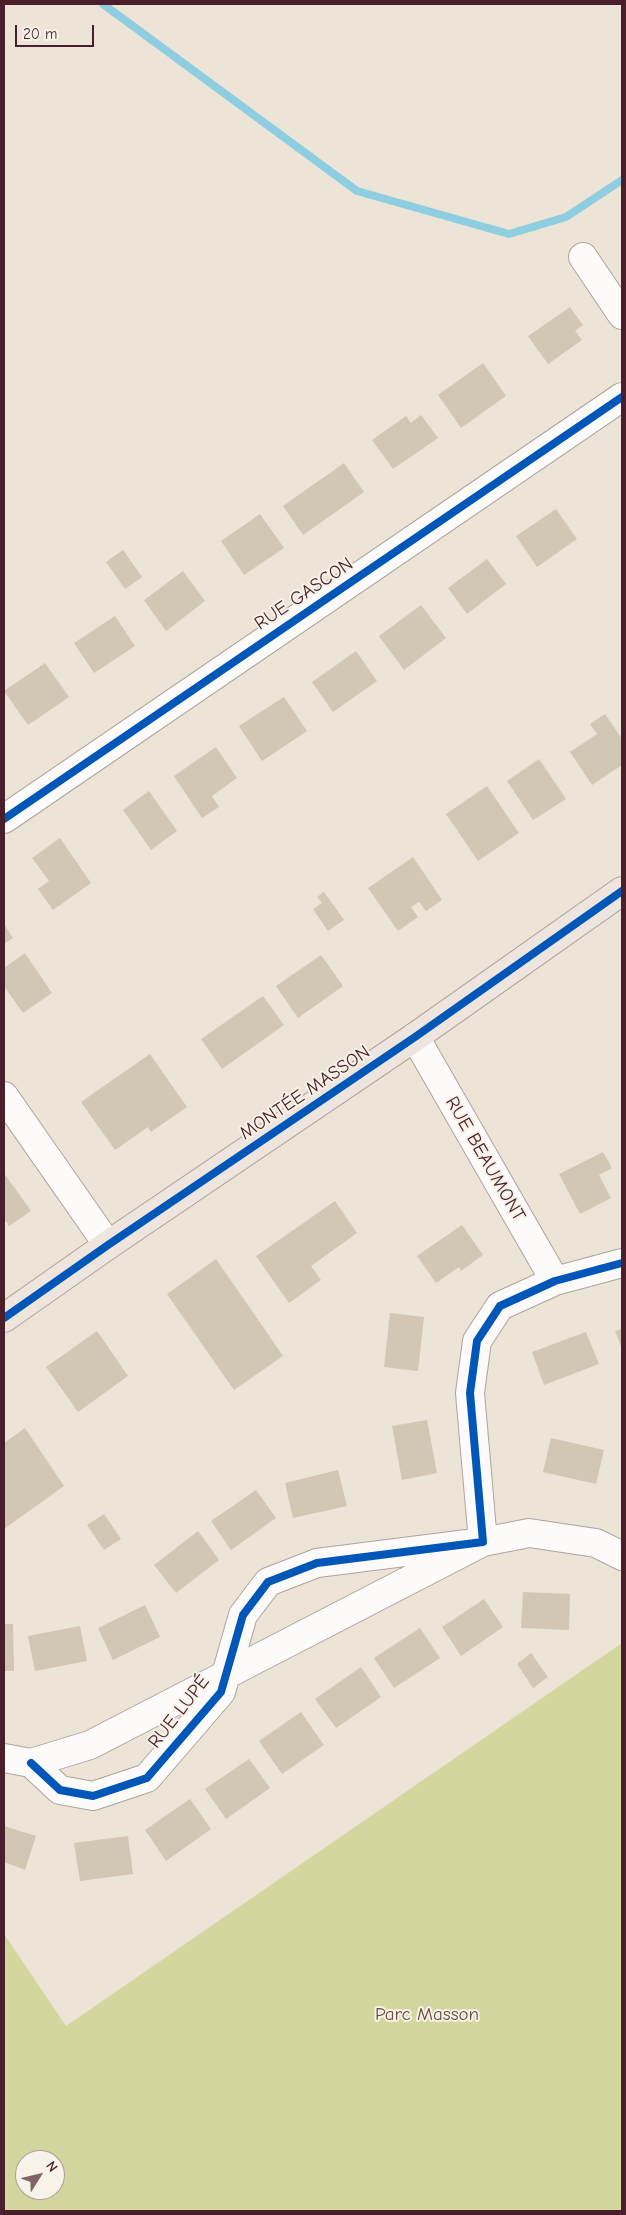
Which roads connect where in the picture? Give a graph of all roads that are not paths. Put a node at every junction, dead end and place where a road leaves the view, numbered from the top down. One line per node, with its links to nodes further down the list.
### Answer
1 (583, 257): 2 (street)
2 (622, 315)
3 (622, 396): 4 (street, RUE GASCON)
4 (4, 819)
5 (622, 891): 6 (main road, MONTÉE MASSON)
6 (415, 1038): 8 (main road, MONTÉE MASSON); 10 (street, RUE BEAUMONT)
7 (4, 1096): 8 (street)
8 (108, 1245): 11 (main road, MONTÉE MASSON)
9 (622, 1263): 10 (street)
10 (555, 1281): 12 (street)
11 (4, 1318)
12 (483, 1542): 13 (street, RUE LUPÉ); 14 (street, RUE LUPÉ); 14 (street, RUE LUPÉ)
13 (622, 1556)
14 (227, 1673): 16 (street, RUE LUPÉ); 16 (street, RUE LUPÉ)
15 (4, 1758): 16 (street, RUE LUPÉ)
16 (31, 1763)

